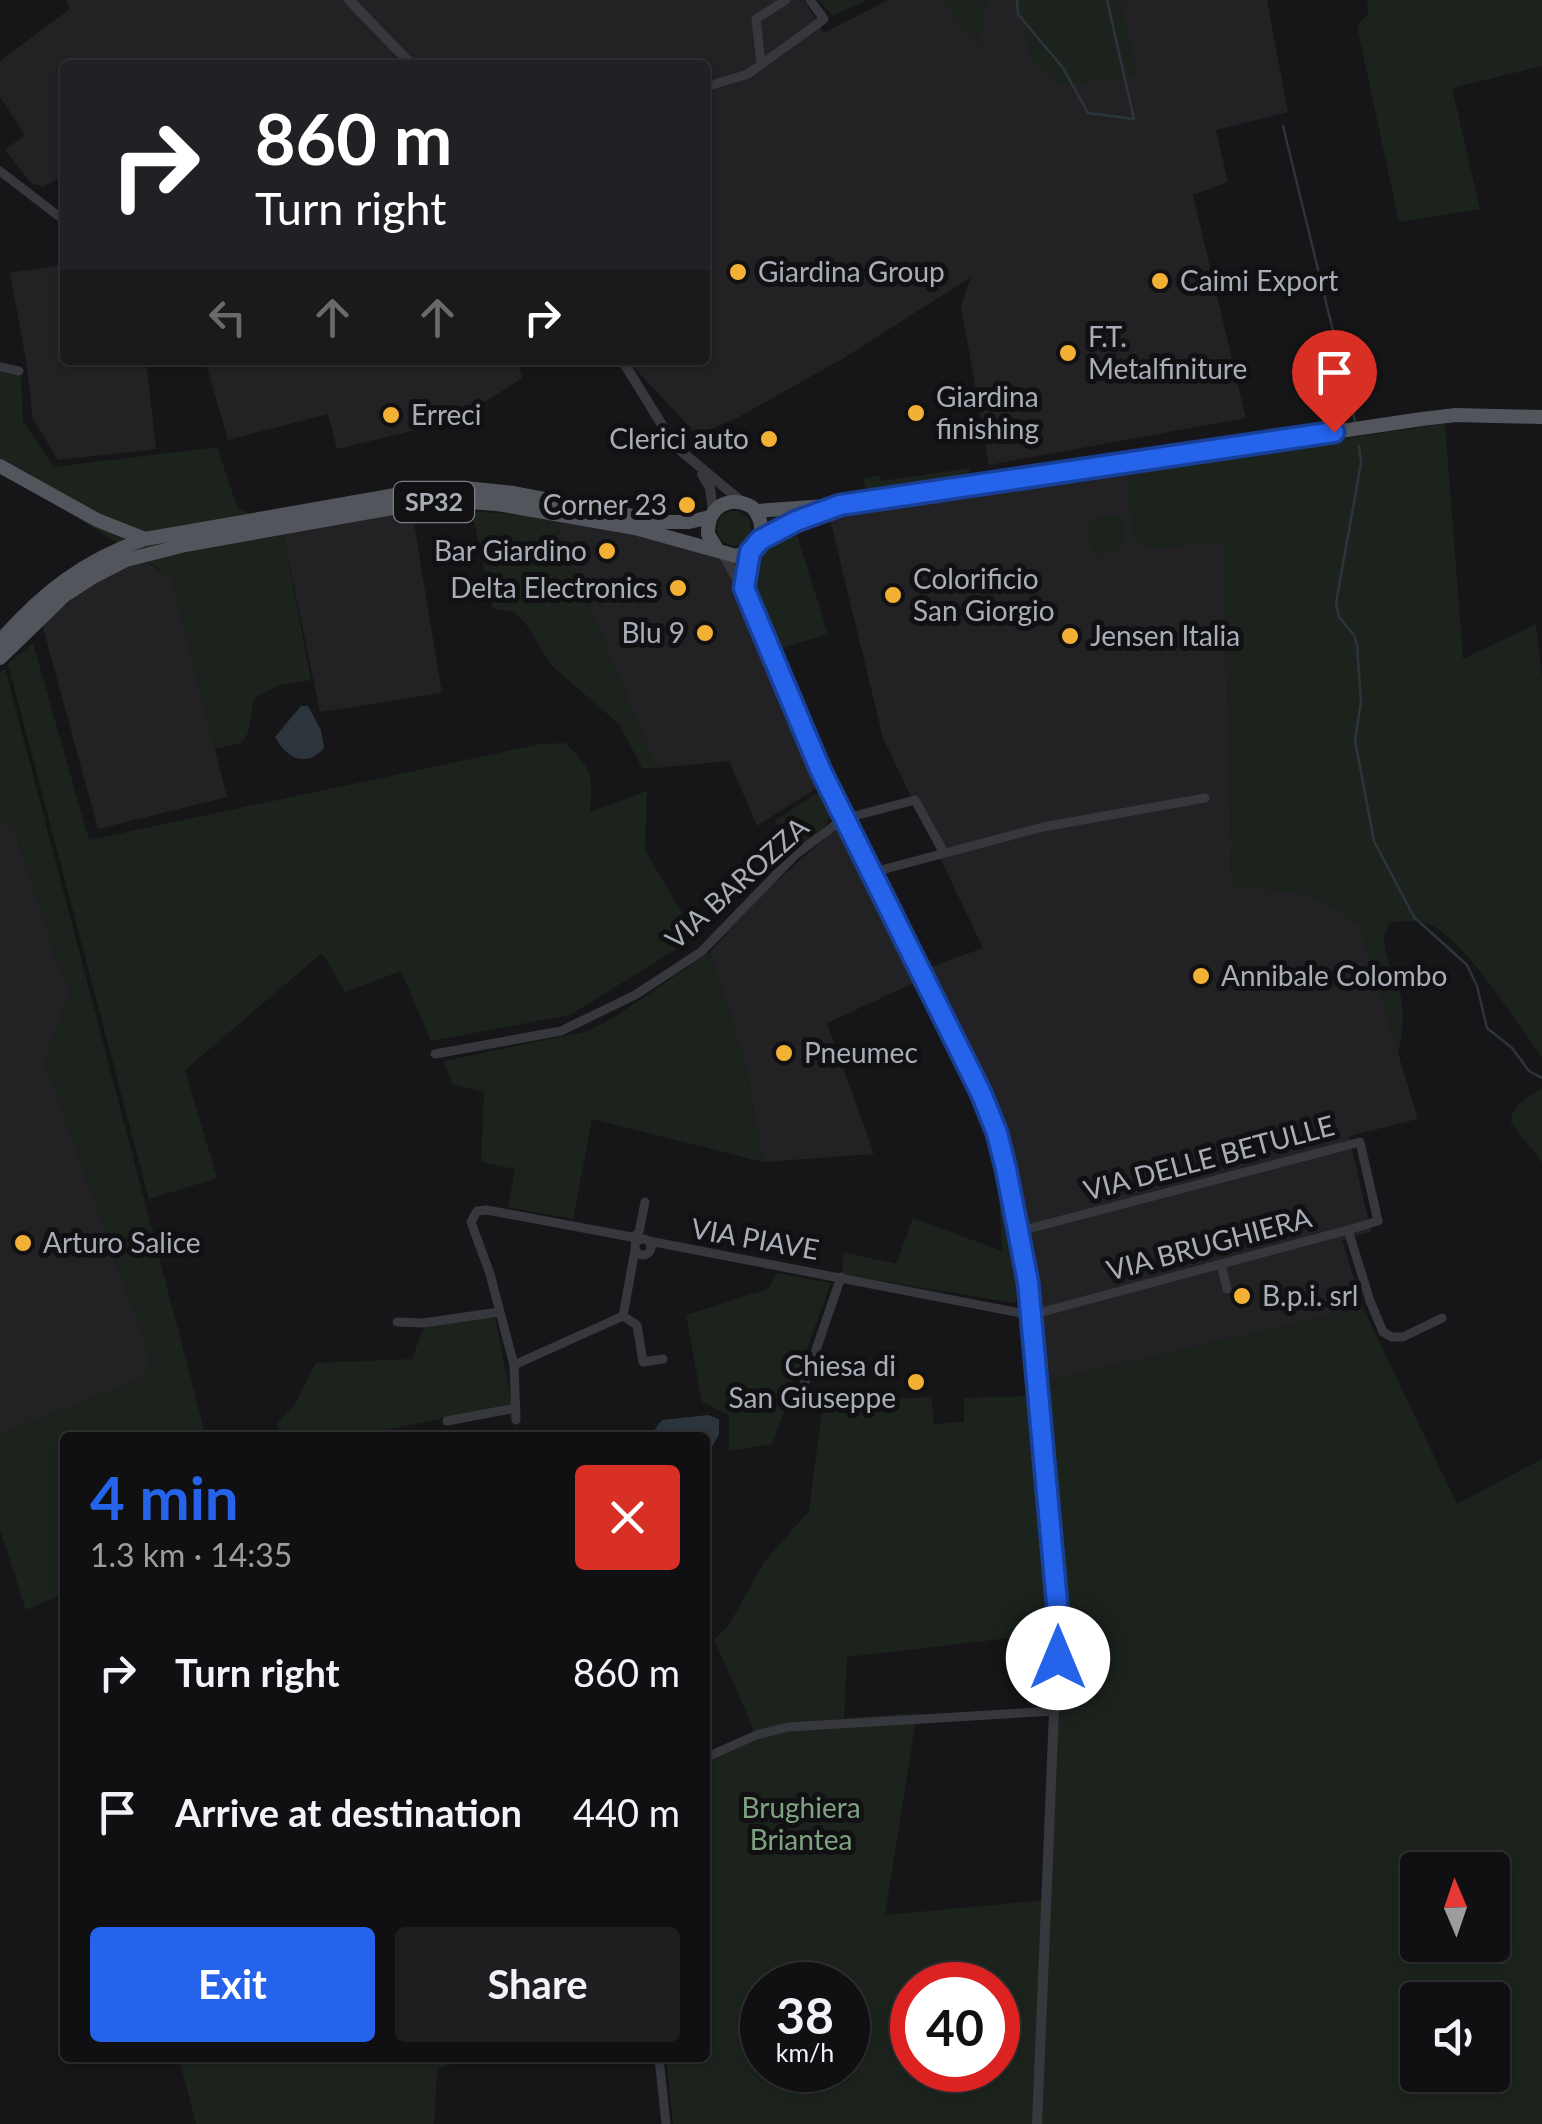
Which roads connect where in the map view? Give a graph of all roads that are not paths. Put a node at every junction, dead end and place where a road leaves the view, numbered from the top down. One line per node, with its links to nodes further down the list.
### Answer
1 (348, 0): 4 (street)
2 (786, 0): 5 (street)
3 (810, 0): 5 (street)
4 (407, 60)
5 (761, 64): 6 (street)
6 (710, 85)
7 (0, 170): 8 (street)
8 (60, 217)
9 (625, 365): 14 (street)
10 (0, 367): 11 (street)
11 (19, 371)
12 (1542, 417): 16 (main road)
13 (0, 466): 19 (main road)
14 (699, 468): 15 (street); 18 (street)
15 (741, 502): 17 (main road); 18 (main road)
16 (840, 505): 17 (main road); 20 (main road)
17 (756, 511): 20 (main road)
18 (711, 514): 19 (main road, SP32); 21 (main road)
19 (146, 539): 23 (main road, SP32)
20 (755, 546): 21 (main road); 22 (street)
21 (720, 551): 22 (street); 24 (main road, SP32)
22 (744, 588): 26 (street)
23 (0, 641)
24 (0, 658)
25 (1205, 798): 27 (street)
26 (843, 819): 27 (street); 28 (street); 29 (street, VIA BAROZZA)
27 (944, 854): 28 (street)
28 (870, 873): 32 (street)
29 (435, 1054)
30 (645, 1202): 33 (street)
31 (1348, 1230): 32 (street, VIA DELLE BETULLE); 34 (street, VIA BRUGHIERA); 40 (street, VIA BRUGHIERA)
32 (1020, 1232): 38 (street)
33 (640, 1248): 35 (street, VIA PIAVE); 37 (street); 39 (street)
34 (1221, 1264): 36 (street); 38 (street, VIA BRUGHIERA)
35 (841, 1278): 38 (street, VIA PIAVE); 44 (street, VIA PIAVE)
36 (1228, 1289)
37 (499, 1312): 41 (street); 43 (street)
38 (1031, 1314): 48 (street)
39 (623, 1316): 42 (street); 43 (street)
40 (1442, 1318)
41 (397, 1322)
42 (663, 1358)
43 (514, 1365): 45 (street)
44 (798, 1402)
45 (516, 1408): 46 (street); 47 (street)
46 (516, 1420)
47 (447, 1421)
48 (1054, 1711): 49 (street); 52 (street)
49 (710, 1756)
50 (659, 2062): 51 (street)
51 (666, 2124)
52 (1037, 2124)

